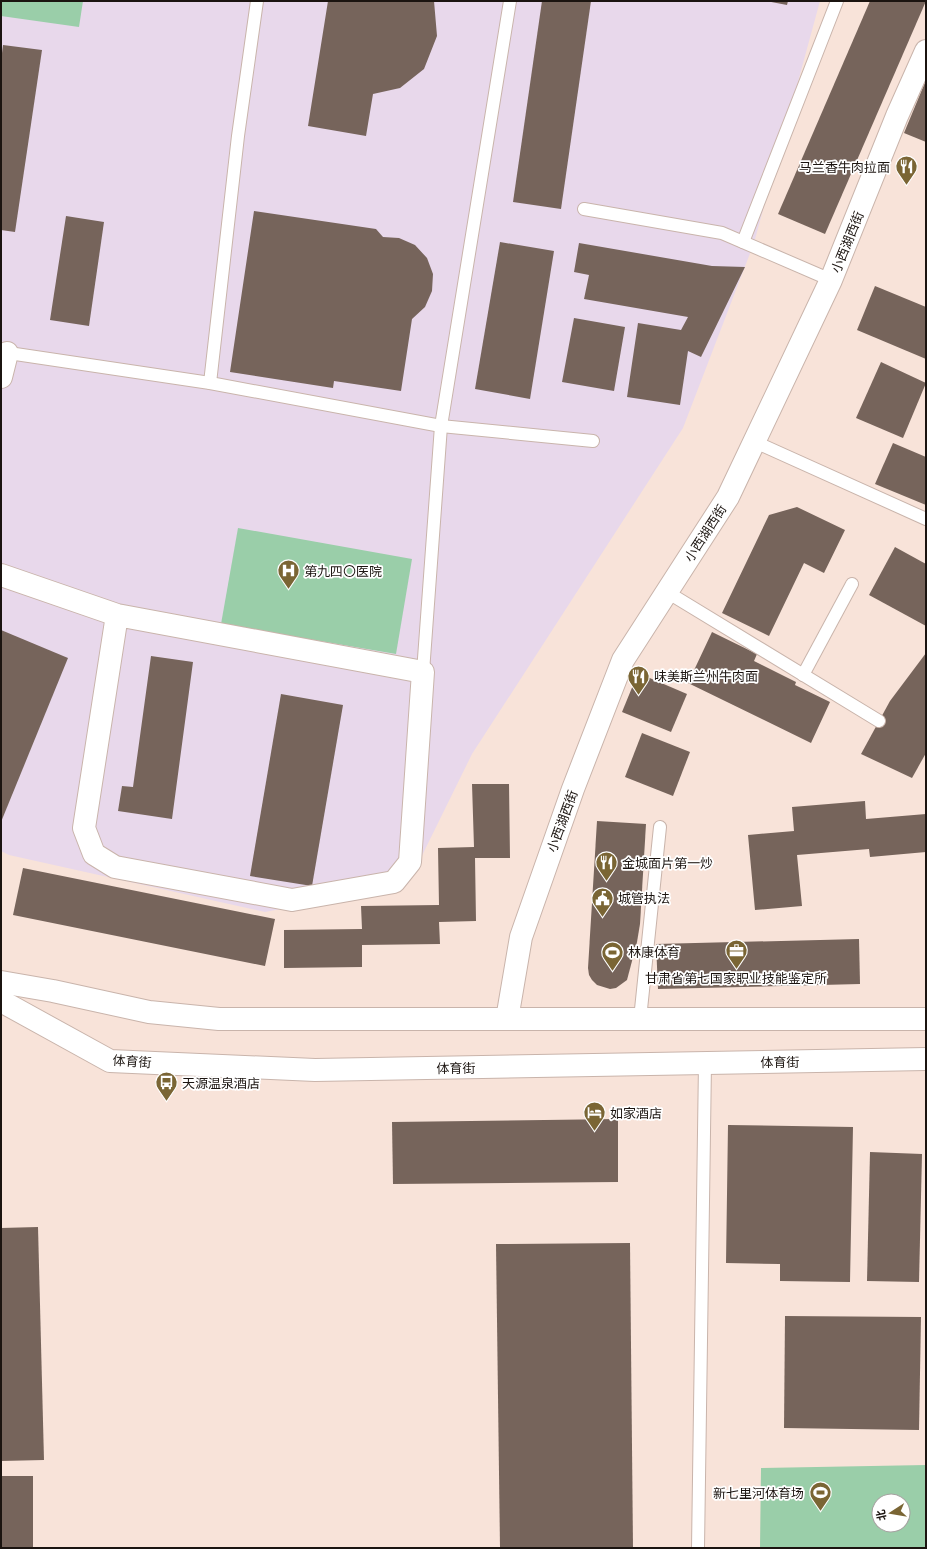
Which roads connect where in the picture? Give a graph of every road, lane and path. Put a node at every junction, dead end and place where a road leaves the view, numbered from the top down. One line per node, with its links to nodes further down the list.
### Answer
1 (257, 1): 10 (lane)
2 (510, 1): 11 (lane)
3 (837, 1): 6 (lane)
4 (926, 51): 7 (street, 小西湖西街)
5 (584, 210): 6 (lane)
6 (743, 242): 7 (lane)
7 (831, 280): 13 (street, 小西湖西街)
8 (4, 352): 9 (street); 10 (lane)
9 (1, 377)
10 (210, 383): 11 (lane)
11 (441, 426): 12 (lane); 19 (lane)
12 (593, 442)
13 (755, 442): 14 (lane); 17 (street, 小西湖西街)
14 (926, 519)
15 (1, 575): 18 (street)
16 (852, 584): 20 (lane)
17 (667, 592): 20 (lane); 25 (street, 小西湖西街)
18 (117, 615): 19 (street); 19 (street)
19 (423, 672)
20 (803, 675): 21 (lane)
21 (879, 720)
22 (660, 828): 26 (lane)
23 (1, 982): 25 (street)
24 (1, 1001): 29 (street, 体育街)
25 (506, 1019): 26 (street)
26 (640, 1019): 27 (street)
27 (926, 1019)
28 (926, 1060): 29 (street, 体育街)
29 (705, 1063): 30 (lane)
30 (698, 1548)

